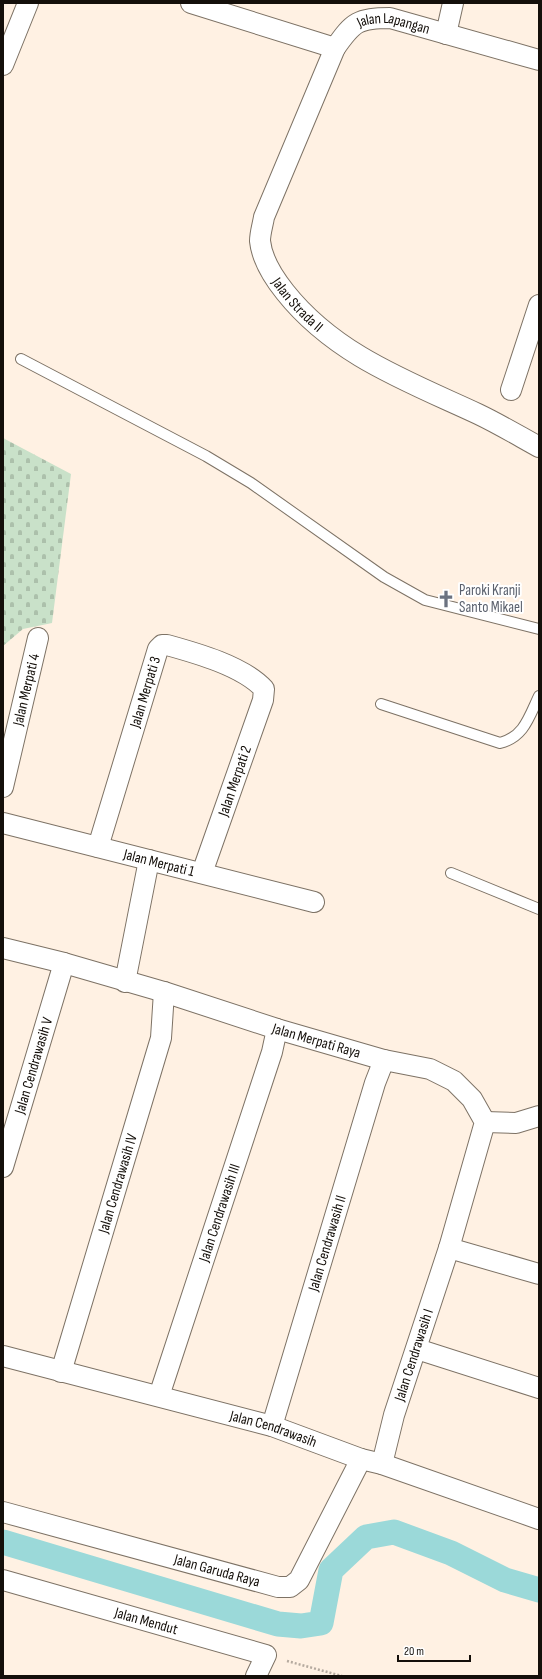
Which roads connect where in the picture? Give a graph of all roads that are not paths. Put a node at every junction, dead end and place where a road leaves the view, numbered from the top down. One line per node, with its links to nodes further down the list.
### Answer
1 (28, 3): 7 (street)
2 (191, 3): 5 (street)
3 (453, 3): 4 (street)
4 (446, 34): 5 (street, Jalan Lapangan); 6 (street, Jalan Lapangan)
5 (335, 48): 11 (street, Jalan Strada II)
6 (539, 60)
7 (3, 65)
8 (539, 305): 10 (street)
9 (20, 359): 12 (lane)
10 (511, 390)
11 (539, 447)
12 (539, 629)
13 (38, 638): 17 (street, Jalan Merpati 4)
14 (264, 688): 19 (street, Jalan Merpati 3); 21 (street, Jalan Merpati 2)
15 (539, 696): 16 (lane)
16 (381, 704)
17 (3, 787)
18 (3, 823): 19 (street, Jalan Merpati 1)
19 (98, 847): 20 (street, Jalan Merpati 1)
20 (149, 860): 21 (street, Jalan Merpati 1); 27 (street)
21 (202, 873): 23 (street, Jalan Merpati 1)
22 (451, 873): 24 (lane)
23 (314, 902)
24 (539, 909)
25 (3, 948): 26 (street, Jalan Merpati Raya)
26 (64, 963): 27 (street, Jalan Merpati Raya); 33 (street, Jalan Cendrawasih V)
27 (126, 982): 28 (street, Jalan Merpati Raya)
28 (164, 992): 29 (street, Jalan Merpati Raya); 38 (street, Jalan Cendrawasih IV)
29 (277, 1029): 30 (street, Jalan Merpati Raya); 40 (street, Jalan Cendrawasih III)
30 (384, 1060): 32 (street, Jalan Merpati Raya); 41 (street, Jalan Cendrawasih II)
31 (539, 1116): 32 (street)
32 (485, 1122): 34 (street)
33 (3, 1167)
34 (449, 1248): 35 (street); 36 (street, Jalan Cendrawasih I)
35 (539, 1274)
36 (417, 1349): 39 (street); 43 (street, Jalan Cendrawasih I)
37 (3, 1357): 38 (street, Jalan Cendrawasih)
38 (61, 1372): 40 (street, Jalan Cendrawasih)
39 (539, 1388)
40 (159, 1396): 41 (street, Jalan Cendrawasih)
41 (272, 1426): 42 (street, Jalan Cendrawasih)
42 (361, 1459): 43 (street, Jalan Cendrawasih); 44 (street, Jalan Garuda Raya)
43 (382, 1464): 45 (street, Jalan Cendrawasih)
44 (3, 1512)
45 (539, 1518)
46 (3, 1580): 47 (street, Jalan Mendut)
47 (256, 1676)

